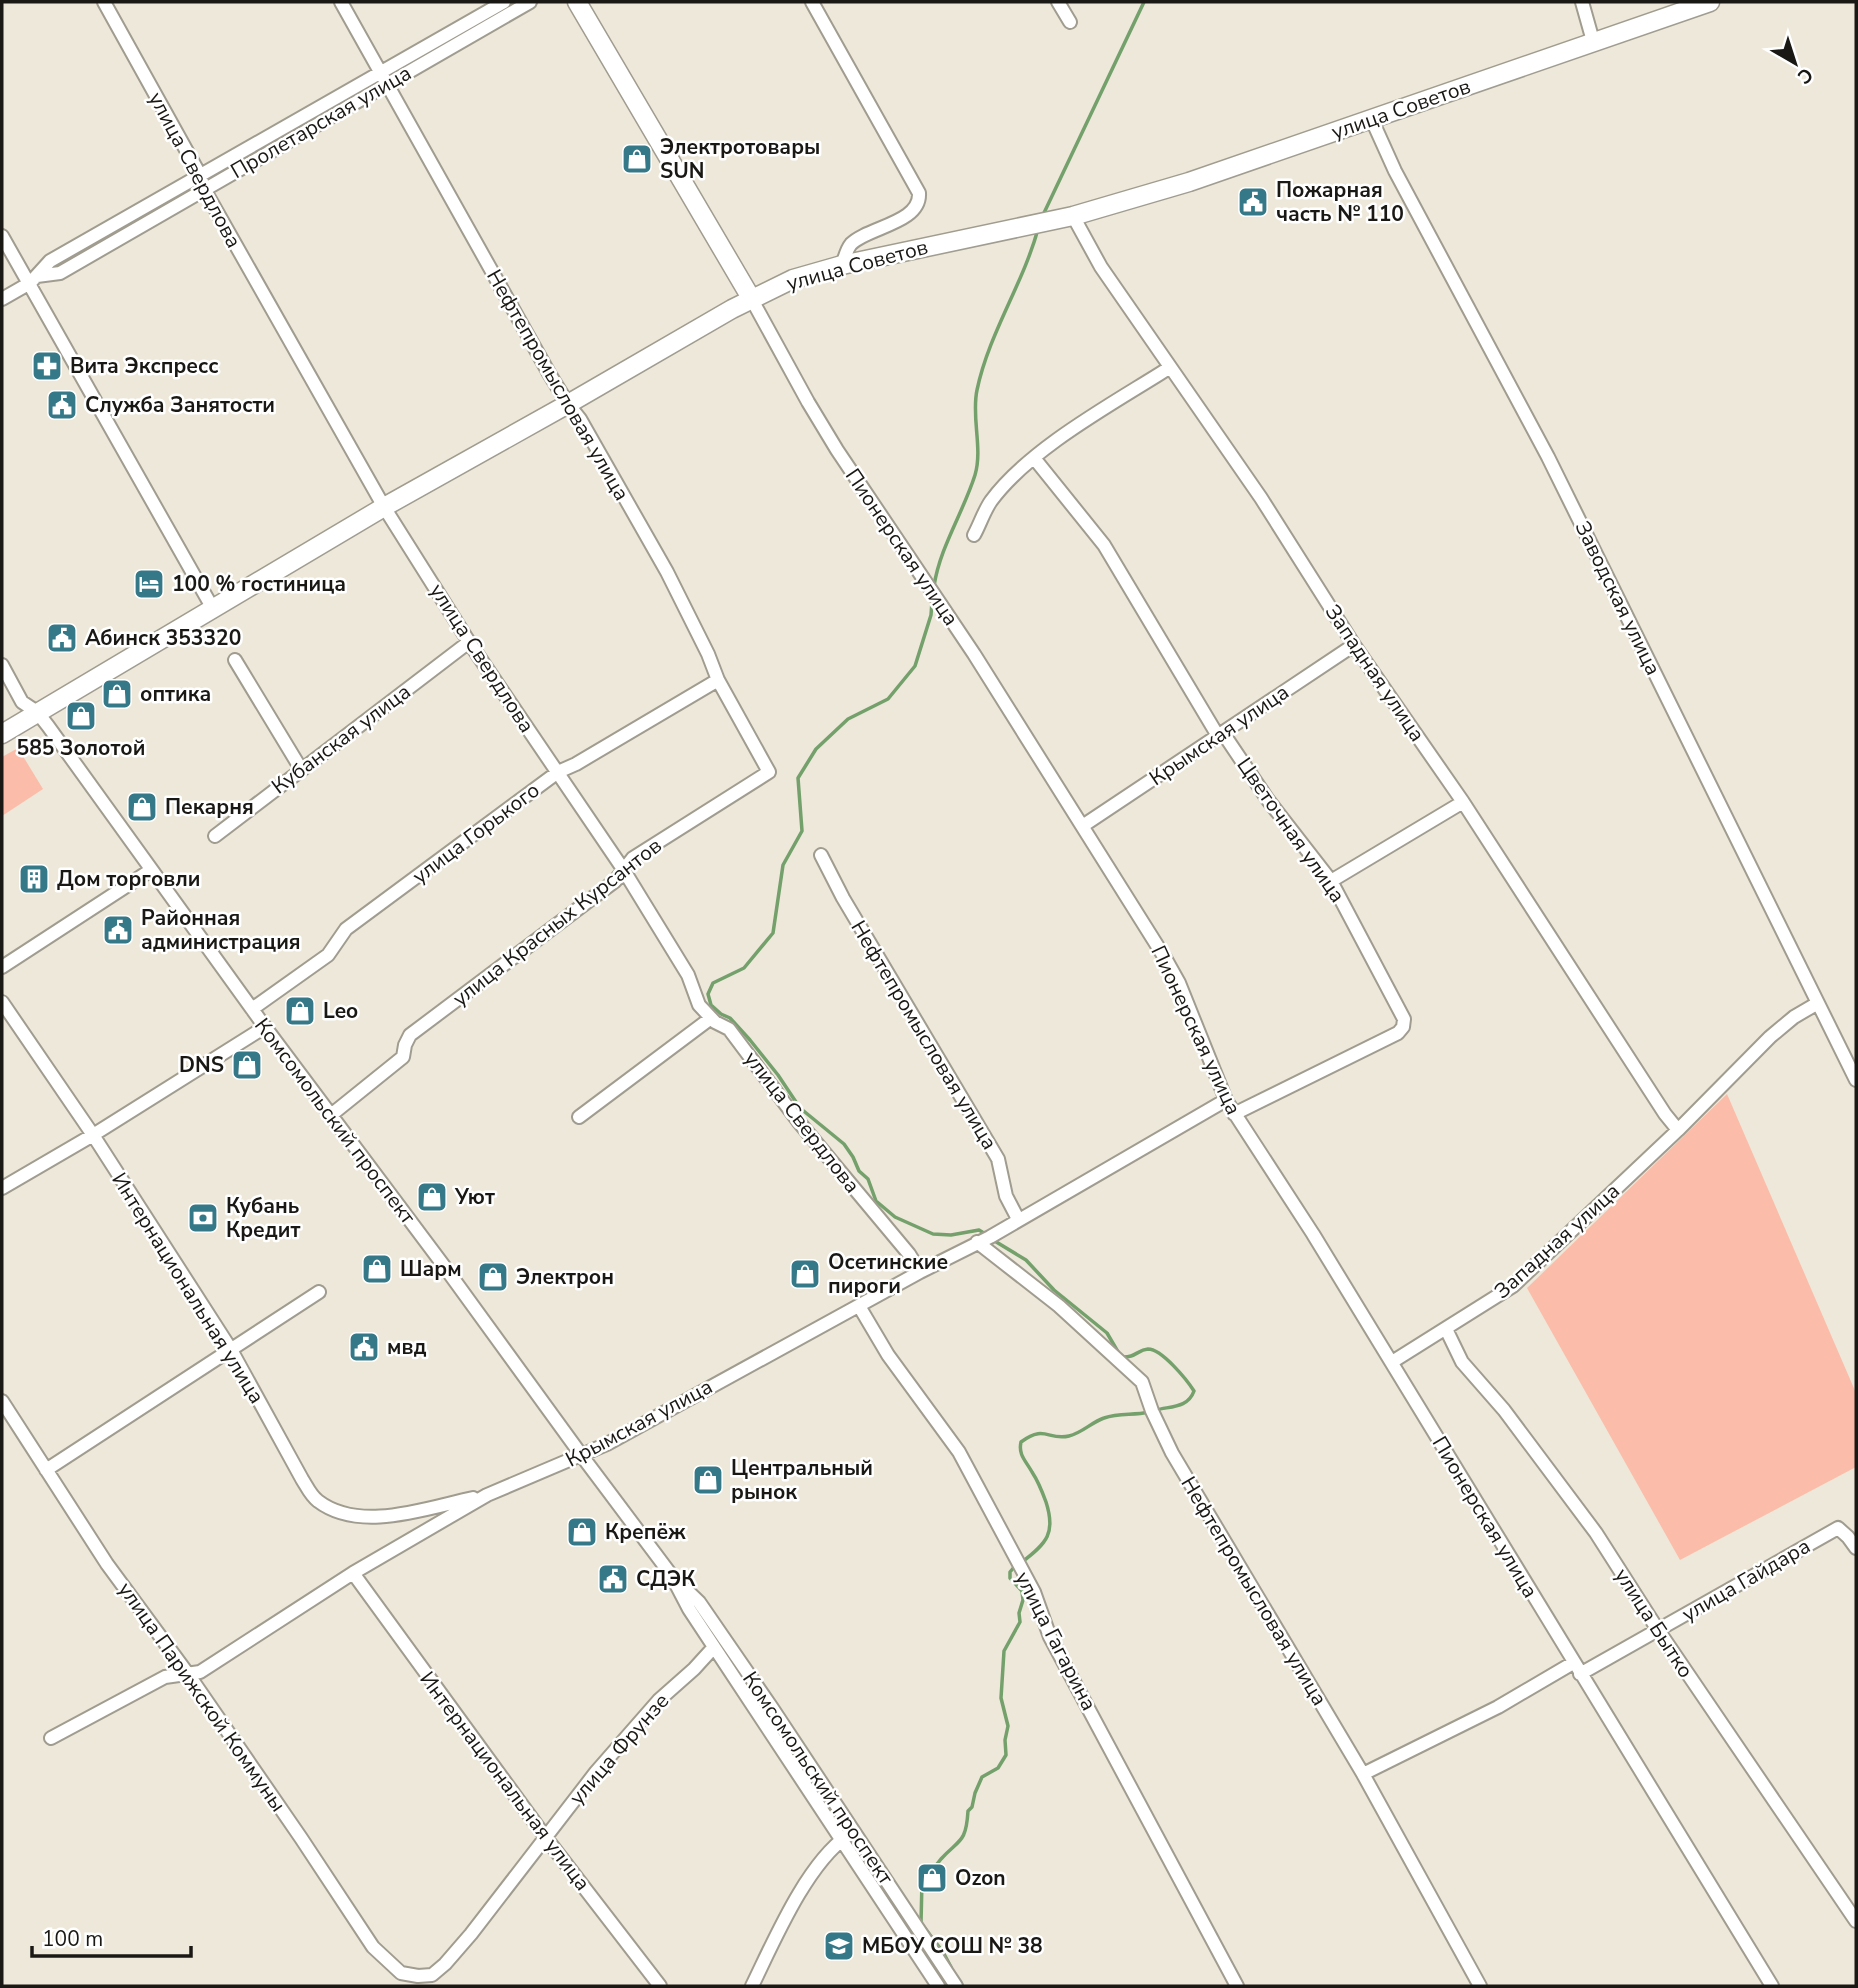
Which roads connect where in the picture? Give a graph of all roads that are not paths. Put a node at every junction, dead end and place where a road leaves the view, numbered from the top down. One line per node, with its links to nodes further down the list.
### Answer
1 (104, 2): 15 (street, улица Свердлова)
2 (341, 2): 12 (street, Нефтепромысловая улица)
3 (505, 2): 12 (street, Пролетарская улица)
4 (530, 2): 13 (street, Пролетарская улица)
5 (577, 2): 21 (main road, Пионерская улица)
6 (812, 2): 19 (street)
7 (1058, 2): 10 (street)
8 (1582, 2): 11 (street)
9 (1710, 2): 11 (main road, улица Советов)
10 (1070, 22)
11 (1593, 41): 14 (main road, улица Советов)
12 (380, 72): 13 (street, Нефтепромысловая улица); 15 (street, Пролетарская улица)
13 (387, 84): 16 (street, Пролетарская улица); 24 (street, Нефтепромысловая улица)
14 (1372, 120): 17 (main road, улица Советов); 49 (street, Заводская улица)
15 (200, 175): 16 (street, улица Свердлова); 20 (street, Пролетарская улица)
16 (204, 190): 20 (street, Пролетарская улица); 26 (street, улица Свердлова)
17 (1073, 216): 19 (main road, улица Советов); 23 (street, Западная улица)
18 (2, 236): 20 (street)
19 (842, 265): 21 (main road, улица Советов)
20 (33, 280): 22 (street, Пролетарская улица); 28 (street)
21 (751, 298): 24 (main road, улица Советов); 41 (street, Пионерская улица)
22 (2, 299)
23 (1169, 368): 25 (street); 30 (street, Западная улица)
24 (568, 404): 26 (main road, улица Советов); 33 (street, Нефтепромысловая улица)
25 (1034, 458): 27 (street); 36 (street, Цветочная улица)
26 (384, 507): 28 (main road, улица Советов); 29 (street, улица Свердлова)
27 (974, 535)
28 (212, 607): 34 (main road, улица Советов)
29 (469, 642): 37 (street, Кубанская улица); 38 (street, улица Свердлова)
30 (1354, 645): 36 (street, Крымская улица); 40 (street, Западная улица)
31 (235, 660): 37 (street)
32 (2, 665): 34 (street, Комсомольский проспект)
33 (718, 680): 38 (street, улица Горького); 39 (street, Нефтепромысловая улица)
34 (37, 712): 35 (main road, улица Советов); 45 (street, Комсомольский проспект)
35 (2, 734)
36 (1220, 734): 41 (street, Крымская улица); 46 (street, Цветочная улица)
37 (301, 769): 42 (street, Кубанская улица)
38 (558, 772): 44 (street, улица Свердлова); 50 (street, улица Горького)
39 (769, 772): 44 (street, улица Красных Курсантов)
40 (1462, 802): 46 (street); 58 (street, Западная улица)
41 (1084, 825): 54 (street, Пионерская улица)
42 (215, 836)
43 (821, 855): 61 (street, Нефтепромысловая улица)
44 (623, 869): 51 (street, улица Свердлова); 56 (street, улица Красных Курсантов)
45 (151, 870): 47 (street); 50 (street, Комсомольский проспект)
46 (1331, 881): 55 (street, Цветочная улица)
47 (2, 967)
48 (2, 1002): 59 (street, Интернациональная улица)
49 (1818, 1003): 53 (street, Заводская улица); 58 (street, Западная улица)
50 (252, 1009): 52 (street, Комсомольский проспект)
51 (711, 1017): 57 (street); 63 (street, улица Свердлова)
52 (265, 1027): 56 (street, Комсомольский проспект); 59 (street)
53 (1856, 1080)
54 (1226, 1100): 55 (street, Пионерская улица); 61 (street, Крымская улица)
55 (1234, 1114): 68 (street, Пионерская улица)
56 (331, 1115): 70 (street, Комсомольский проспект)
57 (579, 1116)
58 (1678, 1130): 66 (street, Западная улица)
59 (93, 1135): 60 (street); 67 (street, Интернациональная улица)
60 (2, 1188)
61 (1018, 1219): 62 (street, Крымская улица)
62 (977, 1242): 63 (street, Крымская улица); 82 (street, Нефтепромысловая улица)
63 (920, 1272): 65 (street, Крымская улица)
64 (319, 1292): 67 (street)
65 (859, 1306): 70 (street, Крымская улица); 91 (street, улица Гагарина)
66 (1446, 1329): 68 (street, Западная улица); 76 (street, улица Бытко)
67 (230, 1348): 71 (street); 72 (street, Интернациональная улица)
68 (1392, 1362): 78 (street, Пионерская улица)
69 (2, 1401): 71 (street, улица Парижской Коммуны)
70 (582, 1456): 72 (street, Крымская улица); 75 (street, Комсомольский проспект)
71 (46, 1470): 79 (street, улица Парижской Коммуны)
72 (487, 1495): 74 (street, Крымская улица)
73 (1856, 1548): 76 (street, улица Гайдара)
74 (353, 1573): 79 (street, Крымская улица); 84 (street, Интернациональная улица)
75 (672, 1576): 77 (street, Комсомольский проспект); 83 (street, Комсомольский проспект)
76 (1658, 1630): 80 (street, улица Гайдара); 85 (street, улица Бытко)
77 (714, 1647): 83 (street, Комсомольский проспект); 84 (street, улица Фрунзе)
78 (1573, 1662): 80 (street, Пионерская улица); 82 (street)
79 (188, 1674): 81 (street, Крымская улица); 86 (street, улица Парижской Коммуны)
80 (1580, 1674): 93 (street, Пионерская улица)
81 (51, 1738)
82 (1363, 1774): 92 (street, Нефтепромысловая улица)
83 (847, 1835): 88 (street); 89 (street, Комсомольский проспект); 90 (street, Комсомольский проспект)
84 (545, 1838): 86 (street, улица Фрунзе); 87 (street, Интернациональная улица)
85 (1856, 1921)
86 (418, 1976)
87 (660, 1986)
88 (752, 1986)
89 (938, 1986)
90 (956, 1986)
91 (1237, 1986)
92 (1480, 1986)
93 (1772, 1986)

